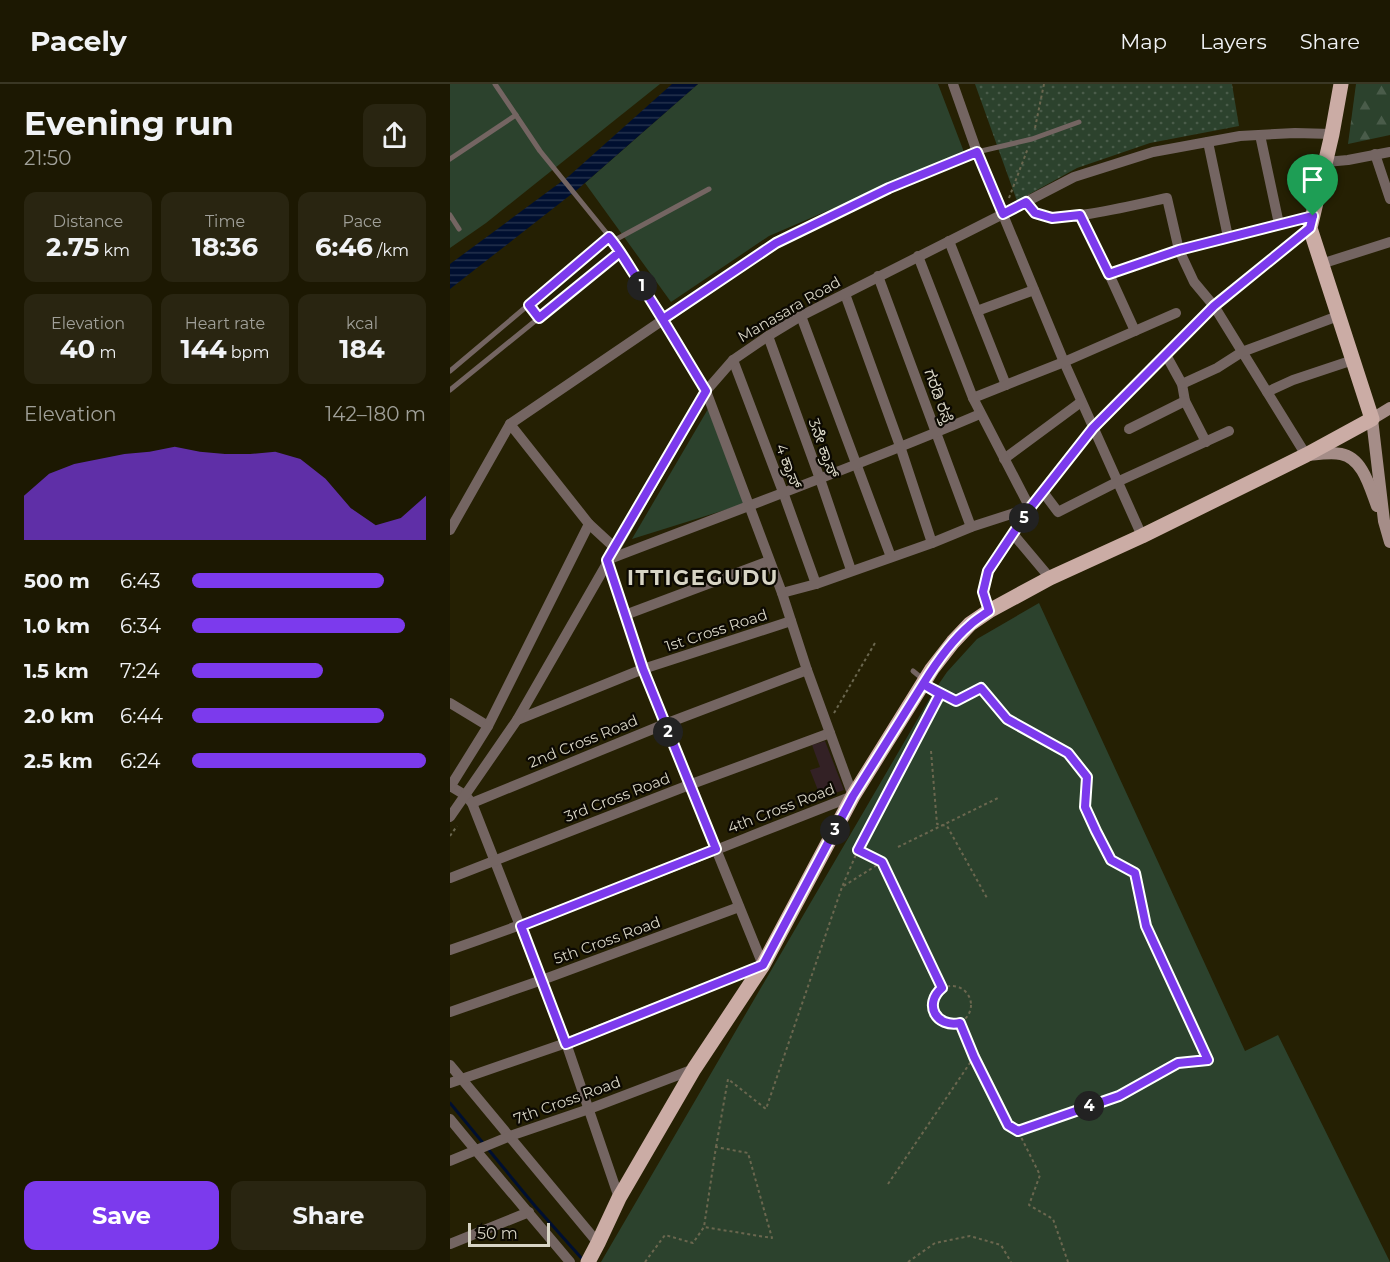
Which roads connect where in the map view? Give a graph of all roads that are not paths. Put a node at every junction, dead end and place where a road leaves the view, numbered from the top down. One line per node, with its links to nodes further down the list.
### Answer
1 (495, 84): 4 (lane)
2 (953, 84): 9 (street)
3 (1341, 84): 6 (main road)
4 (516, 115): 12 (lane); 24 (lane)
5 (1079, 122): 9 (lane)
6 (1332, 134): 7 (street, Manasara Road); 13 (main road)
7 (1260, 135): 8 (street, Manasara Road); 21 (street)
8 (1208, 142): 16 (street, Manasara Road); 23 (street)
9 (977, 152): 17 (street); 43 (street)
10 (1390, 152): 11 (street)
11 (1375, 154): 13 (street); 15 (street)
12 (450, 159)
13 (1326, 162): 20 (main road)
14 (709, 189): 24 (lane)
15 (1390, 199)
16 (1026, 202): 17 (street, Manasara Road); 19 (street)
17 (1003, 214): 25 (street, Manasara Road); 33 (street)
18 (450, 215): 22 (lane)
19 (1080, 215): 27 (street); 31 (street)
20 (1311, 222): 21 (street); 30 (main road); 37 (street)
21 (1279, 224): 23 (street)
22 (459, 229)
23 (1228, 237): 27 (street)
24 (611, 239): 28 (lane); 36 (lane)
25 (949, 241): 29 (street, Manasara Road); 38 (street)
26 (1390, 242): 30 (street)
27 (1179, 250): 31 (street); 37 (street)
28 (620, 252): 35 (lane); 42 (lane)
29 (918, 256): 32 (street, Manasara Road); 57 (street)
30 (1322, 264): 41 (main road)
31 (1109, 274): 44 (street)
32 (878, 276): 34 (street, Manasara Road); 67 (street, ಗರಡಿ ರಸ್ತೆ)
33 (1034, 290): 38 (street); 50 (street)
34 (845, 294): 40 (street, Manasara Road); 69 (street)
35 (654, 304): 43 (street)
36 (529, 305): 42 (lane); 51 (lane)
37 (1214, 306): 46 (street); 47 (street)
38 (977, 311): 53 (street)
39 (1176, 313): 44 (street)
40 (801, 316): 45 (street, Manasara Road); 72 (street)
41 (1338, 316): 46 (street); 49 (main road)
42 (539, 318): 54 (lane)
43 (663, 319): 55 (street); 63 (street)
44 (1135, 331): 50 (street)
45 (768, 336): 48 (street, Manasara Road); 73 (street, 3ನೆೇ ಕ್ರಾಸ್)
46 (1242, 352): 52 (street); 56 (street)
47 (1166, 355): 52 (street); 64 (street)
48 (733, 360): 55 (street, Manasara Road); 75 (street, 4 ಕ್ರಾಸ್)
49 (1353, 360): 56 (street); 62 (main road)
50 (1064, 362): 53 (street); 59 (street)
51 (450, 371)
52 (1182, 384): 58 (street)
53 (1006, 385): 57 (street)
54 (450, 390)
55 (706, 391): 77 (street); 87 (street, Manasara Road)
56 (1267, 392): 70 (street)
57 (973, 399): 61 (street)
58 (1185, 401): 65 (street); 68 (street)
59 (1081, 402): 64 (street); 71 (street)
60 (1390, 408): 62 (main road)
61 (980, 414): 67 (street); 71 (street)
62 (1372, 419): 70 (main road); 79 (main road)
63 (510, 424): 80 (street); 82 (street)
64 (1093, 428): 74 (street); 76 (street)
65 (1129, 429)
66 (1229, 431): 68 (street)
67 (936, 432): 69 (street); 81 (street, ಗರಡಿ ರಸ್ತೆ)
68 (1206, 442): 74 (street)
69 (900, 446): 72 (street); 86 (street)
70 (1306, 455): 79 (main road); 84 (main road)
71 (1004, 459): 78 (street)
72 (856, 466): 73 (street); 88 (street)
73 (820, 479): 75 (street); 91 (street, 3ನೆೇ ಕ್ರಾಸ್)
74 (1118, 482): 76 (street); 84 (street)
75 (783, 492): 77 (street); 93 (street, 4 ಕ್ರಾಸ್)
76 (1043, 492): 78 (street)
77 (749, 505): 89 (street); 90 (street)
78 (1030, 508): 81 (street); 83 (street)
79 (1384, 521): 85 (main road)
80 (589, 524): 87 (street); 103 (street)
81 (971, 527): 86 (street)
82 (450, 530)
83 (1013, 534): 92 (street); 95 (street)
84 (1142, 536): 92 (main road)
85 (1390, 542)
86 (932, 543): 88 (street)
87 (615, 548): 89 (street, Manasara Road)
88 (891, 557): 91 (street)
89 (607, 560): 96 (street); 101 (street, Manasara Road)
90 (769, 561): 94 (street); 96 (street)
91 (851, 570): 93 (street)
92 (1050, 578): 95 (main road)
93 (816, 584): 94 (street)
94 (782, 593): 97 (street)
95 (989, 611): 107 (main road)
96 (625, 615): 98 (street)
97 (791, 621): 98 (street, 1st Cross Road); 99 (street)
98 (643, 669): 101 (street, 1st Cross Road); 102 (street)
99 (807, 670): 102 (street, 2nd Cross Road); 104 (street)
100 (450, 703): 103 (street)
101 (516, 720): 108 (street, Manasara Road)
102 (665, 724): 105 (street); 108 (street, 2nd Cross Road)
103 (488, 726): 106 (street)
104 (830, 732): 105 (street, 3rd Cross Road); 107 (street)
105 (689, 784): 110 (street); 111 (street, 3rd Cross Road)
106 (450, 786): 108 (street)
107 (853, 796): 110 (street, 4th Cross Road); 116 (main road)
108 (469, 799): 109 (street, Manasara Road); 111 (street)
109 (450, 817)
110 (716, 849): 113 (street); 114 (street, 4th Cross Road)
111 (494, 861): 112 (street, 3rd Cross Road); 114 (street)
112 (450, 878)
113 (739, 908): 116 (street); 117 (street, 5th Cross Road)
114 (521, 926): 115 (street, 4th Cross Road); 117 (street)
115 (450, 950)
116 (763, 965): 119 (street); 121 (main road)
117 (542, 980): 118 (street, 5th Cross Road); 119 (street)
118 (450, 1012)
119 (566, 1044): 122 (street); 124 (street)
120 (450, 1065): 122 (street)
121 (694, 1069): 124 (street, 7th Cross Road); 129 (main road)
122 (462, 1078): 123 (street); 126 (street)
123 (450, 1083)
124 (589, 1109): 126 (street, 7th Cross Road); 129 (street)
125 (450, 1119): 127 (street)
126 (510, 1136): 127 (street, 7th Cross Road); 132 (street)
127 (479, 1150): 128 (street, 7th Cross Road); 130 (street)
128 (450, 1161)
129 (620, 1198): 132 (main road)
130 (529, 1212): 131 (street); 133 (street)
131 (450, 1244)
132 (597, 1246): 134 (main road)
133 (570, 1262)
134 (588, 1262)

